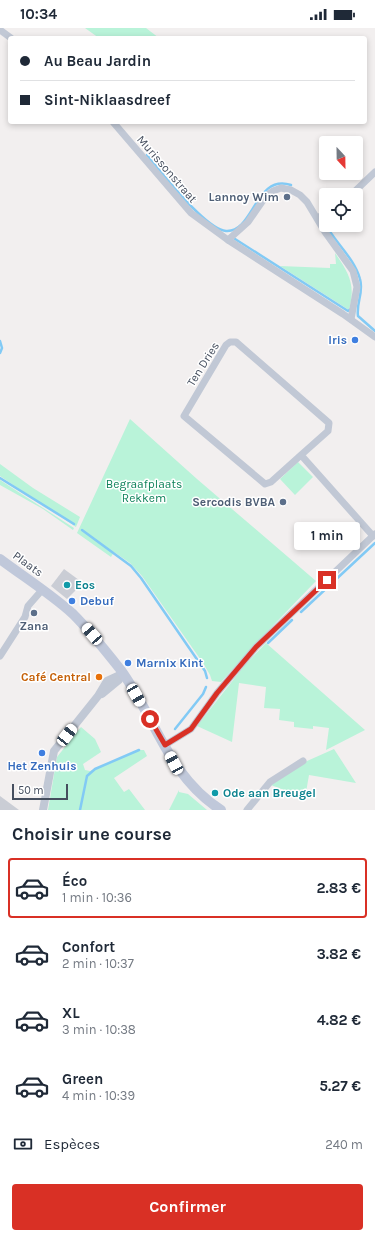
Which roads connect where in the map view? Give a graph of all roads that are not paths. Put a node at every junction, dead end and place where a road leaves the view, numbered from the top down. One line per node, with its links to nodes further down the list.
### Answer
1 (0, 30): 2 (street)
2 (8, 36)
3 (115, 124): 7 (street, Murissonstraat)
4 (375, 172): 5 (street)
5 (358, 188)
6 (318, 218): 7 (street); 8 (street)
7 (228, 240): 8 (street, Murissonstraat)
8 (351, 319): 9 (street, Murissonstraat)
9 (375, 337)
10 (300, 455): 10 (street, Ten Dries); 11 (street)
11 (374, 535): 16 (street)
12 (0, 559): 13 (main road, Plaats)
13 (42, 590): 14 (street, Plaats); 15 (main road)
14 (0, 656)
15 (120, 673): 16 (main road); 18 (street)
16 (165, 745): 19 (main road)
17 (303, 761): 20 (street)
18 (43, 810)
19 (221, 810)
20 (248, 810)

